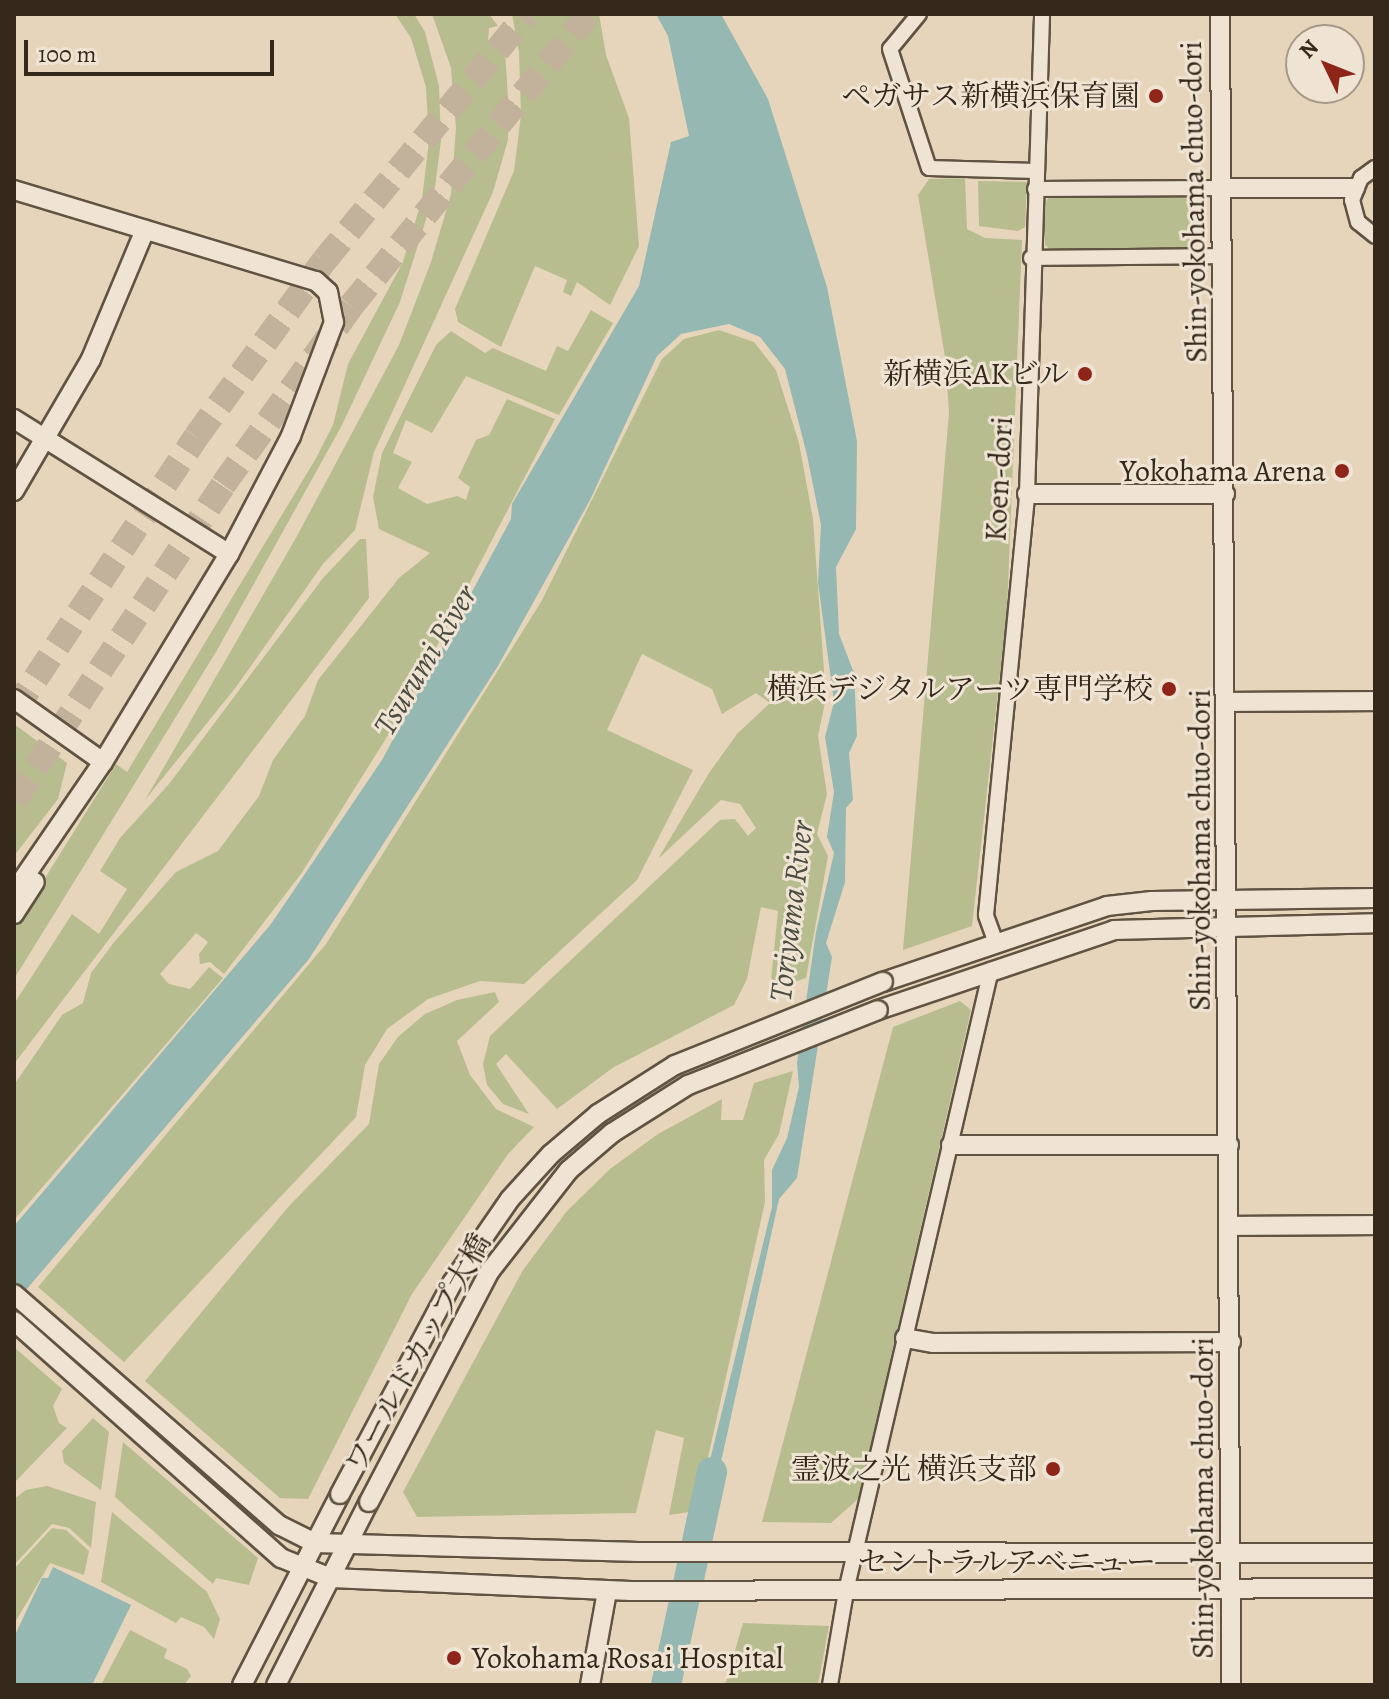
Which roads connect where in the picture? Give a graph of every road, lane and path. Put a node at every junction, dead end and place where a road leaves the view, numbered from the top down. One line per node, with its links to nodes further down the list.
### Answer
1 (919, 14): 5 (street)
2 (1042, 14): 5 (street, Koen-dori)
3 (1220, 14): 6 (street, Shin-yokohama chuo-dori)
4 (1375, 168): 7 (street)
5 (1036, 171): 8 (street, Koen-dori)
6 (1221, 188): 7 (street); 8 (street); 12 (street, Shin-yokohama chuo-dori)
7 (1355, 188): 11 (street)
8 (1035, 189): 13 (street, Koen-dori)
9 (14, 190): 10 (street)
10 (145, 230): 15 (street); 19 (street)
11 (1375, 236)
12 (1222, 256): 13 (street); 18 (street, Shin-yokohama chuo-dori)
13 (1031, 258): 17 (street, Koen-dori)
14 (14, 419): 15 (street)
15 (47, 440): 16 (street); 19 (street)
16 (14, 491)
17 (1027, 494): 18 (street); 30 (street, Koen-dori)
18 (1225, 494): 22 (street, Shin-yokohama chuo-dori)
19 (229, 554): 23 (street)
20 (14, 699): 23 (street)
21 (1375, 701): 22 (street)
22 (1228, 702): 26 (street, Shin-yokohama chuo-dori)
23 (103, 762): 24 (street); 27 (street)
24 (14, 892)
25 (1375, 898): 26 (street, ワールドカップ大橋)
26 (1229, 900): 29 (street, Shin-yokohama chuo-dori); 30 (street, ワールドカップ大橋)
27 (14, 914)
28 (1375, 923): 29 (street, ワールドカップ大橋)
29 (1229, 924): 31 (street, ワールドカップ大橋); 33 (street, Shin-yokohama chuo-dori)
30 (996, 943): 40 (street, ワールドカップ大橋, bridge)
31 (991, 970): 32 (street); 41 (street, ワールドカップ大橋, bridge)
32 (951, 1145): 33 (street); 38 (street)
33 (1229, 1145): 35 (street, Shin-yokohama chuo-dori)
34 (1375, 1225): 35 (street)
35 (1230, 1226): 39 (street, Shin-yokohama chuo-dori)
36 (14, 1294): 40 (street)
37 (14, 1321): 45 (street, セントラルアベニュー)
38 (905, 1338): 39 (street); 43 (street)
39 (1231, 1342): 42 (street, Shin-yokohama chuo-dori)
40 (315, 1543): 41 (street, セントラルアベニュー); 45 (street, ワールドカップ大橋)
41 (348, 1545): 43 (street, セントラルアベニュー); 46 (street, ワールドカップ大橋)
42 (1231, 1550): 43 (street, セントラルアベニュー); 44 (street, セントラルアベニュー); 48 (street, Shin-yokohama chuo-dori)
43 (855, 1552): 50 (street)
44 (1375, 1553)
45 (301, 1570): 46 (street, セントラルアベニュー); 51 (street, ワールドカップ大橋)
46 (331, 1578): 49 (street, セントラルアベニュー); 52 (street, ワールドカップ大橋)
47 (1375, 1588): 48 (street, セントラルアベニュー)
48 (1231, 1589): 50 (street, セントラルアベニュー); 55 (street, Shin-yokohama chuo-dori)
49 (607, 1591): 50 (street, セントラルアベニュー); 53 (street)
50 (846, 1591): 54 (street)
51 (242, 1685)
52 (276, 1685)
53 (590, 1685)
54 (830, 1685)
55 (1231, 1685)

